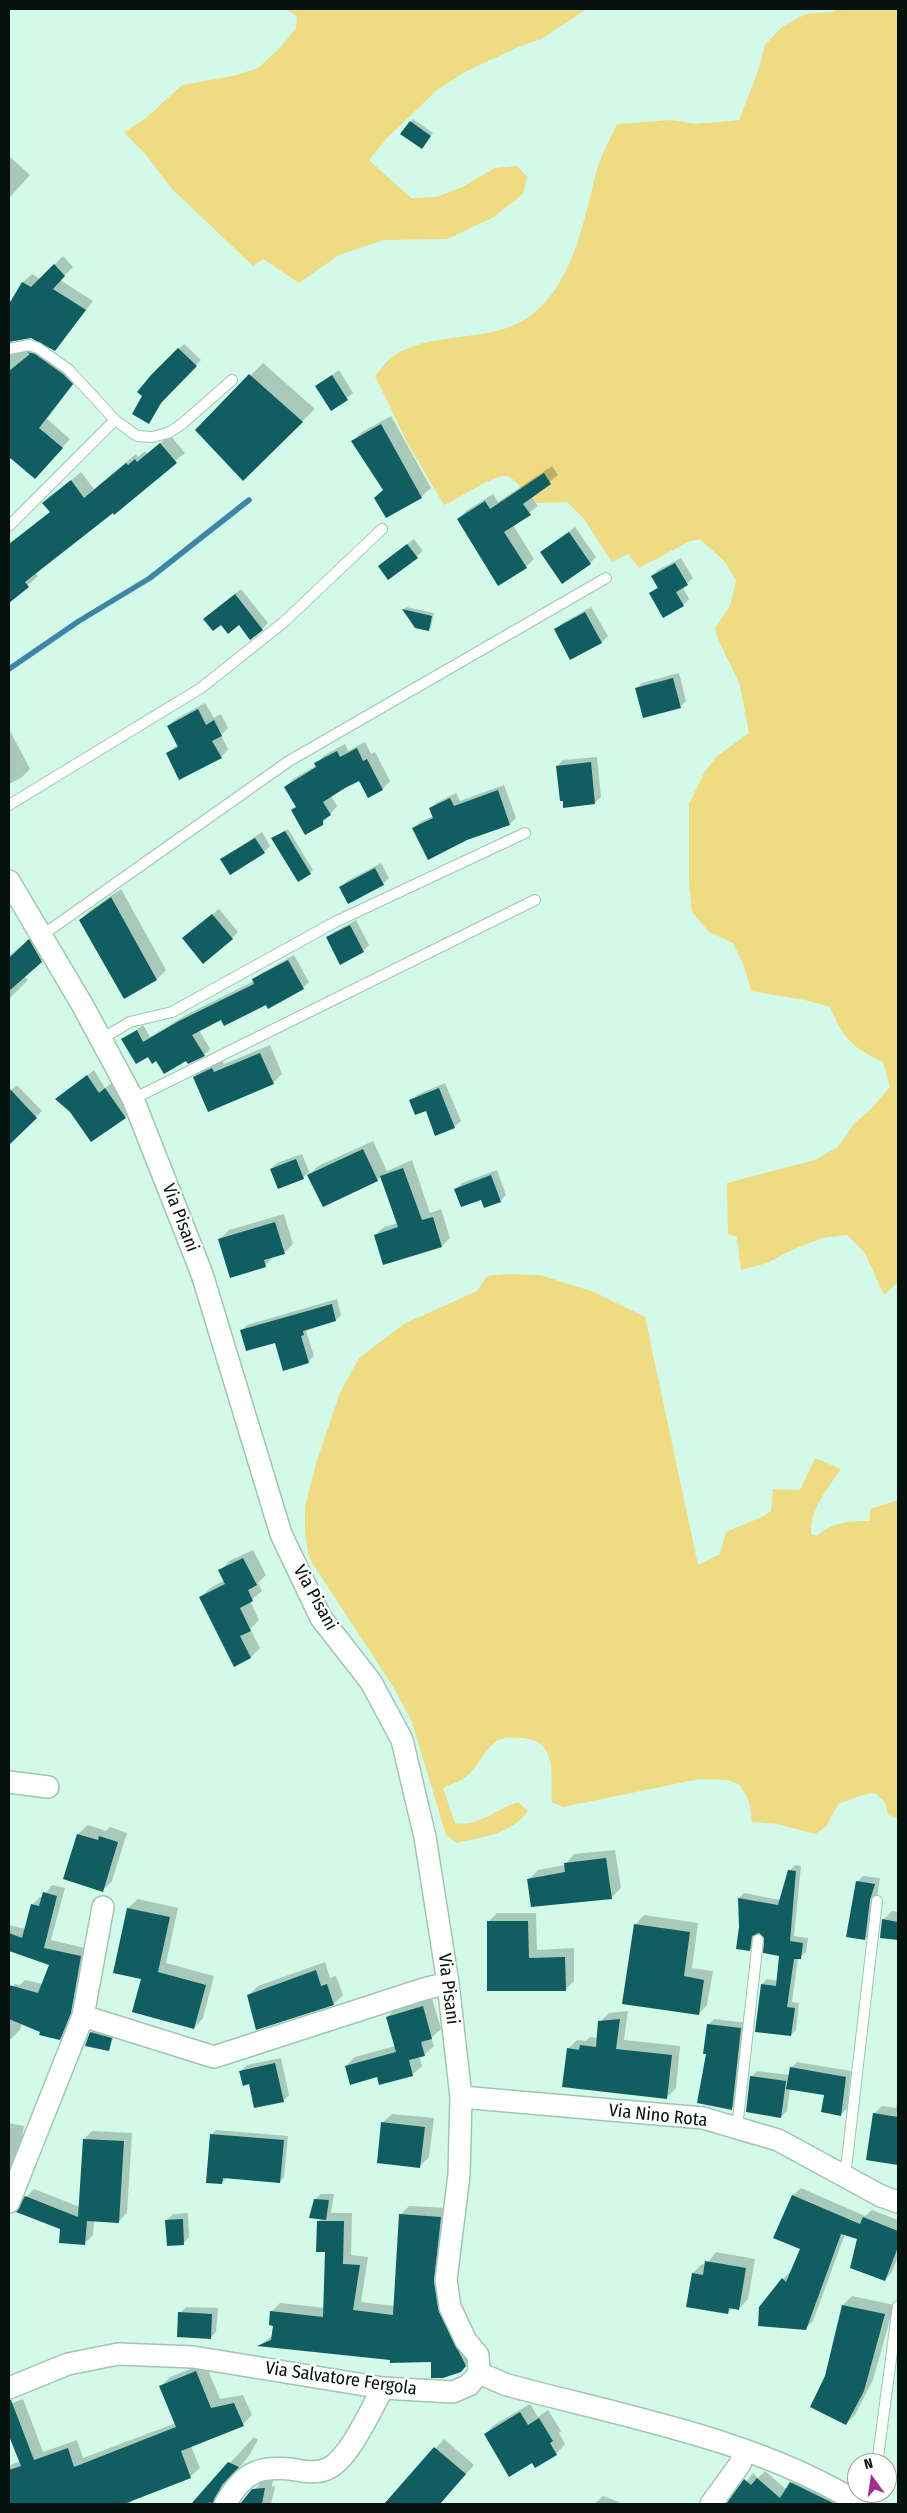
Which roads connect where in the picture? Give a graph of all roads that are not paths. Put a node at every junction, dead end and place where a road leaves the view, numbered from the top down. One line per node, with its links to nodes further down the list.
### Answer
1 (9, 349): 3 (lane)
2 (232, 380): 3 (lane)
3 (115, 420): 4 (lane)
4 (9, 526)
5 (382, 529): 7 (lane)
6 (606, 578): 11 (lane)
7 (9, 805)
8 (524, 832): 12 (lane)
9 (9, 881): 11 (street, Via Pisani)
10 (535, 900): 13 (lane)
11 (41, 936): 12 (street, Via Pisani)
12 (101, 1039): 13 (street, Via Pisani)
13 (133, 1099): 19 (street, Via Pisani)
14 (9, 1782): 15 (street)
15 (48, 1787)
16 (877, 1901): 23 (lane)
17 (103, 1907): 20 (street)
18 (758, 1940): 22 (lane)
19 (448, 1983): 20 (street); 21 (street, Via Pisani)
20 (83, 2016): 24 (street)
21 (461, 2097): 22 (street, Via Nino Rota); 27 (street, Via Pisani)
22 (737, 2128): 23 (street, Via Nino Rota)
23 (845, 2177): 25 (street, Via Nino Rota)
24 (9, 2202)
25 (898, 2202)
26 (898, 2306): 31 (lane)
27 (479, 2373): 29 (street, Via Salvatore Fergola); 30 (street)
28 (9, 2388): 29 (street, Via Salvatore Fergola)
29 (383, 2388): 32 (street)
30 (744, 2451): 33 (street); 34 (street)
31 (879, 2453)
32 (225, 2504)
33 (712, 2504)
34 (860, 2504)

